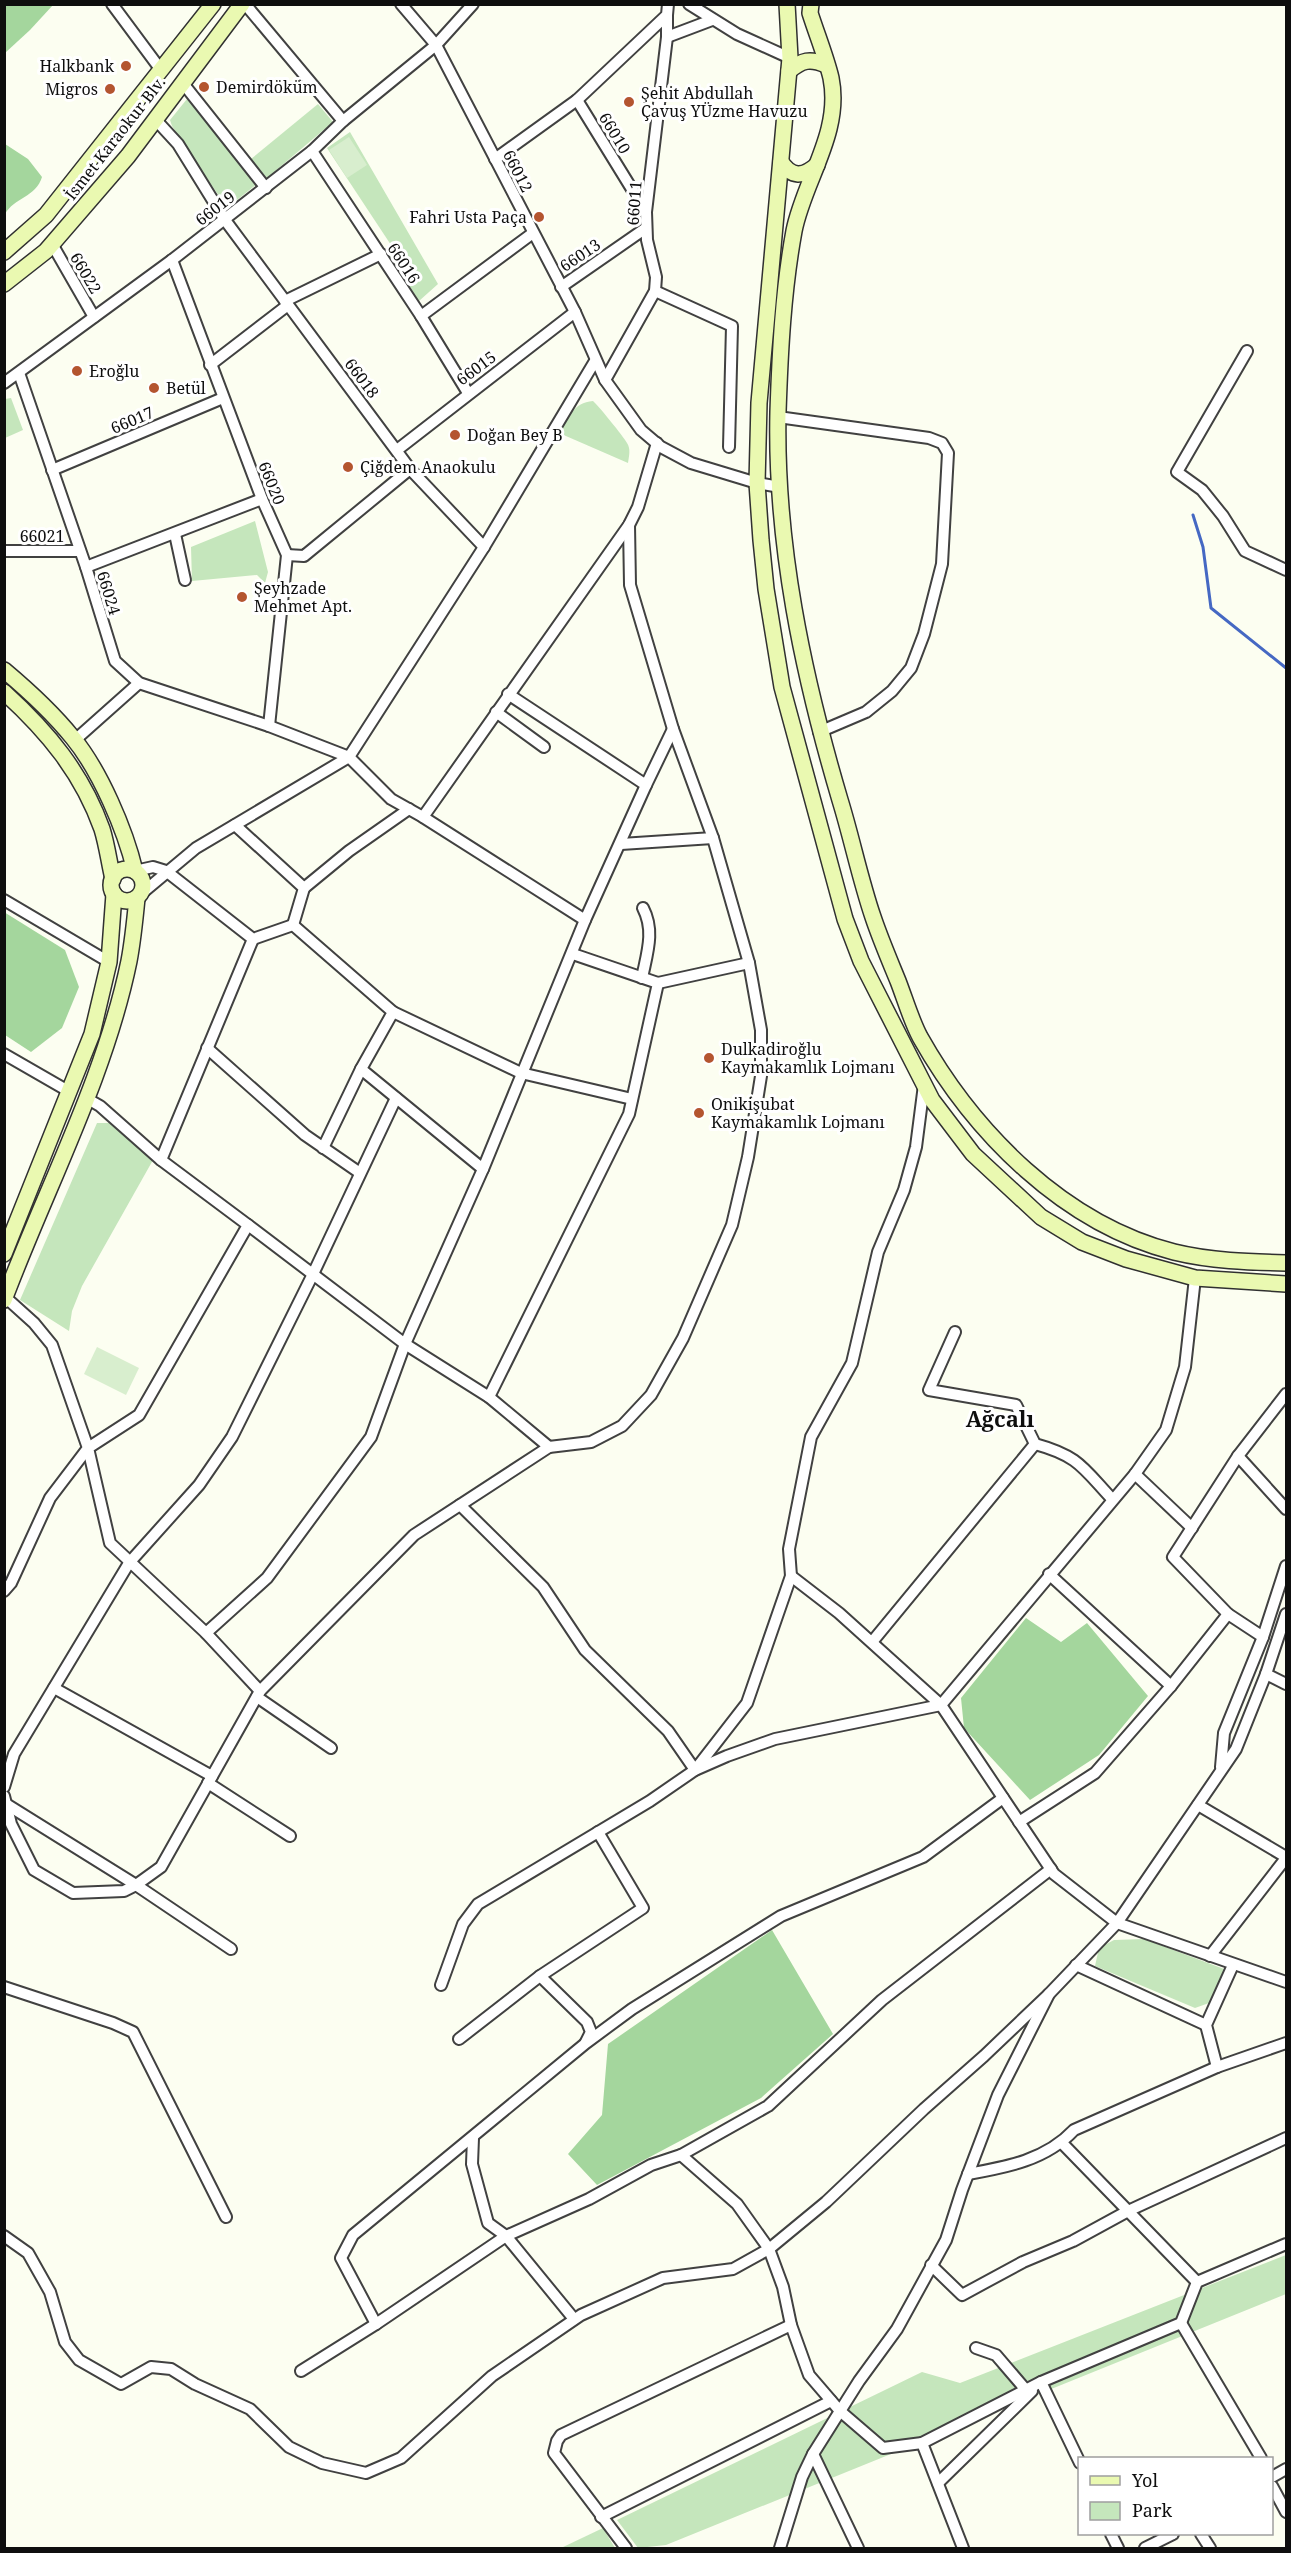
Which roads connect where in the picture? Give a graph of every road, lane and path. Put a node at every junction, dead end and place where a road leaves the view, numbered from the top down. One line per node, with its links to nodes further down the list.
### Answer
1 (112, 4): 15 (street)
2 (213, 4): 15 (main road, İsmet Karaokur Blv.)
3 (243, 4): 16 (main road, İsmet Karaokur Blv.); 19 (street)
4 (401, 4): 12 (street, 66012)
5 (473, 4): 12 (street, 66019)
6 (689, 4): 10 (street)
7 (787, 4): 14 (main road)
8 (811, 4): 13 (main road)
9 (667, 10): 11 (street, 66011); 17 (street)
10 (712, 20): 11 (street); 14 (street)
11 (668, 36): 25 (street, 66011)
12 (436, 45): 19 (street, 66019); 21 (street, 66012)
13 (826, 64): 14 (main road); 23 (main road)
14 (790, 65): 22 (main road)
15 (161, 70): 30 (main road, İsmet Karaokur Blv.)
16 (182, 82): 18 (main road, İsmet Karaokur Blv.); 24 (street)
17 (578, 100): 21 (street); 25 (street, 66010)
18 (155, 119): 26 (street, 66018); 29 (main road, İsmet Karaokur Blv.)
19 (343, 122): 20 (street, 66019)
20 (312, 152): 24 (street, 66019); 31 (street, 66016)
21 (495, 159): 28 (street, 66012)
22 (781, 162): 23 (main road); 54 (main road)
23 (818, 164): 48 (main road)
24 (266, 188): 26 (street, 66019)
25 (646, 212): 27 (street, 66011)
26 (225, 220): 32 (street, 66019); 36 (street, 66018)
27 (646, 228): 34 (street, 66013); 35 (street, 66011)
28 (533, 233): 34 (street, 66012); 39 (street)
29 (52, 244): 33 (main road, İsmet Karaokur Blv.); 38 (street, 66022)
30 (4, 252)
31 (381, 254): 36 (street); 39 (street, 66016)
32 (172, 260): 38 (street, 66019); 42 (street, 66020)
33 (4, 284)
34 (561, 286): 37 (street, 66012)
35 (655, 291): 44 (street); 50 (street)
36 (287, 303): 42 (street); 51 (street, 66018)
37 (575, 312): 41 (street, 66012); 46 (street, 66015)
38 (94, 316): 43 (street, 66019)
39 (421, 316): 46 (street, 66016)
40 (1247, 351): 64 (street)
41 (595, 361): 44 (street, 66012); 59 (street)
42 (210, 365): 47 (street, 66020)
43 (19, 373): 45 (street, 66019); 53 (street, 66024)
44 (605, 380): 49 (street, 66012)
45 (4, 383)
46 (468, 393): 51 (street, 66015)
47 (224, 398): 53 (street, 66017); 56 (street, 66020)
48 (778, 417): 55 (main road); 73 (street)
49 (657, 443): 54 (street, 66012); 57 (street)
50 (729, 447)
51 (398, 450): 52 (street, 66018)
52 (410, 469): 59 (street, 66018); 62 (street)
53 (52, 470): 61 (street, 66024)
54 (757, 483): 55 (street, 66012); 103 (main road)
55 (780, 487): 73 (main road)
56 (262, 499): 58 (street); 62 (street, 66020)
57 (629, 525): 69 (street); 72 (street)
58 (175, 534): 63 (street); 65 (street)
59 (484, 547): 76 (street)
60 (4, 551): 61 (street, 66021)
61 (80, 551): 63 (street, 66024)
62 (287, 555): 71 (street)
63 (86, 567): 67 (street, 66024)
64 (1287, 570)
65 (185, 580)
66 (4, 670): 74 (main road)
67 (140, 683): 71 (street, 66024); 74 (street)
68 (4, 692): 85 (main road)
69 (508, 694): 70 (street); 77 (street)
70 (496, 712): 75 (street); 79 (street)
71 (269, 726): 76 (street, 66024)
72 (673, 729): 77 (street); 81 (street)
73 (819, 732): 114 (main road)
74 (75, 740): 83 (main road)
75 (544, 747)
76 (349, 757): 78 (street); 80 (street)
77 (646, 785): 82 (street)
78 (409, 809): 79 (street); 86 (street)
79 (423, 817): 90 (street)
80 (235, 825): 84 (street); 86 (street)
81 (712, 838): 82 (street); 95 (street)
82 (621, 844): 90 (street)
83 (135, 871): 84 (street); 85 (main road); 87 (main road)
84 (166, 871): 87 (street); 92 (street)
85 (113, 886): 87 (main road); 94 (main road)
86 (304, 888): 91 (street)
87 (139, 896): 105 (main road)
88 (4, 900): 94 (street)
89 (643, 908): 96 (street)
90 (585, 920): 93 (street)
91 (293, 925): 92 (street); 98 (street)
92 (253, 939): 99 (street)
93 (573, 954): 96 (street); 102 (street)
94 (109, 962): 104 (main road)
95 (748, 963): 97 (street); 124 (street)
96 (642, 978): 97 (street)
97 (658, 983): 107 (street)
98 (393, 1012): 101 (street); 102 (street)
99 (207, 1048): 108 (street); 109 (street)
100 (4, 1054): 104 (street)
101 (361, 1069): 106 (street); 108 (street)
102 (521, 1073): 107 (street); 110 (street)
103 (924, 1085): 116 (main road); 135 (street)
104 (70, 1092): 113 (main road)
105 (86, 1098): 109 (street); 118 (main road)
106 (396, 1098): 110 (street); 111 (street)
107 (632, 1100): 122 (street)
108 (323, 1148): 111 (street)
109 (161, 1160): 112 (street)
110 (483, 1169): 120 (street)
111 (360, 1173): 115 (street)
112 (248, 1225): 115 (street); 125 (street)
113 (4, 1254)
114 (1287, 1263)
115 (313, 1274): 120 (street); 132 (street)
116 (1195, 1278): 117 (main road); 127 (street)
117 (1287, 1284)
118 (5, 1298): 125 (street)
119 (955, 1332): 123 (street)
120 (405, 1344): 122 (street); 139 (street)
121 (1287, 1394): 126 (street)
122 (489, 1397): 124 (street)
123 (1035, 1444): 128 (street); 141 (street)
124 (549, 1447): 129 (street)
125 (88, 1448): 132 (street); 136 (street)
126 (1238, 1456): 130 (street); 131 (street)
127 (1135, 1474): 128 (street); 131 (street)
128 (1112, 1499): 134 (street)
129 (460, 1505): 146 (street); 150 (street)
130 (1287, 1509)
131 (1192, 1528): 137 (street)
132 (129, 1563): 139 (street); 145 (street)
133 (1287, 1566): 140 (street)
134 (1049, 1574): 144 (street); 147 (street)
135 (791, 1576): 141 (street); 150 (street)
136 (4, 1591)
137 (1228, 1614): 140 (street); 144 (street)
138 (1287, 1614): 142 (street)
139 (206, 1633): 146 (street)
140 (1263, 1637): 149 (street)
141 (872, 1642): 147 (street)
142 (1266, 1674): 143 (street); 149 (street)
143 (1287, 1684)
144 (1171, 1686): 156 (street)
145 (54, 1688): 151 (street); 152 (street)
146 (258, 1694): 148 (street); 151 (street)
147 (941, 1705): 150 (street); 153 (street)
148 (331, 1748)
149 (1221, 1769): 155 (street)
150 (696, 1770): 157 (street)
151 (210, 1780): 158 (street); 161 (street)
152 (4, 1787)
153 (1003, 1797): 156 (street); 174 (street)
154 (5, 1800): 161 (street); 161 (street)
155 (1198, 1805): 159 (street); 162 (street)
156 (1019, 1822): 160 (street)
157 (598, 1832): 167 (street); 169 (street)
158 (290, 1836)
159 (1287, 1857): 164 (street)
160 (1051, 1869): 162 (street); 180 (street)
161 (136, 1886): 163 (street)
162 (1117, 1923): 164 (street); 165 (street)
163 (231, 1949)
164 (1210, 1956): 166 (street)
165 (1076, 1965): 171 (street); 172 (street)
166 (1233, 1965): 168 (street); 172 (street)
167 (540, 1976): 173 (street); 174 (street)
168 (1287, 1982)
169 (441, 1985)
170 (4, 1987): 183 (street)
171 (1049, 1994): 181 (street); 187 (street)
172 (1206, 2025): 176 (street)
173 (459, 2039)
174 (586, 2043): 177 (street)
175 (1287, 2043): 176 (street)
176 (1217, 2067): 179 (street)
177 (473, 2138): 185 (street); 192 (street)
178 (1287, 2138): 182 (street)
179 (1062, 2143): 181 (street); 182 (street)
180 (681, 2155): 185 (street); 187 (street)
181 (968, 2174): 188 (street)
182 (1128, 2211): 188 (street); 189 (street)
183 (226, 2217)
184 (4, 2236): 190 (street)
185 (506, 2236): 190 (street); 192 (street)
186 (1287, 2244): 189 (street)
187 (769, 2249): 190 (street); 193 (street)
188 (931, 2265): 199 (street)
189 (1197, 2282): 191 (street)
190 (574, 2319)
191 (1181, 2323): 196 (street); 202 (street)
192 (376, 2325): 195 (street)
193 (791, 2325): 198 (street); 209 (street)
194 (976, 2348): 197 (street)
195 (301, 2371)
196 (1041, 2382): 197 (street); 203 (street); 206 (street)
197 (1026, 2390): 200 (street)
198 (831, 2401): 199 (street); 209 (street)
199 (840, 2411): 200 (street); 201 (street)
200 (922, 2443): 206 (street)
201 (813, 2454): 213 (street); 214 (street)
202 (1260, 2457)
203 (1078, 2459)
204 (1287, 2469): 205 (street)
205 (1273, 2476)
206 (938, 2483): 215 (street)
207 (1273, 2488): 208 (street)
208 (1287, 2512)
209 (601, 2517): 212 (street)
210 (1171, 2535): 216 (street)
211 (1202, 2535): 217 (street)
212 (626, 2548)
213 (780, 2548)
214 (858, 2548)
215 (963, 2548)
216 (1145, 2548)
217 (1210, 2548)

